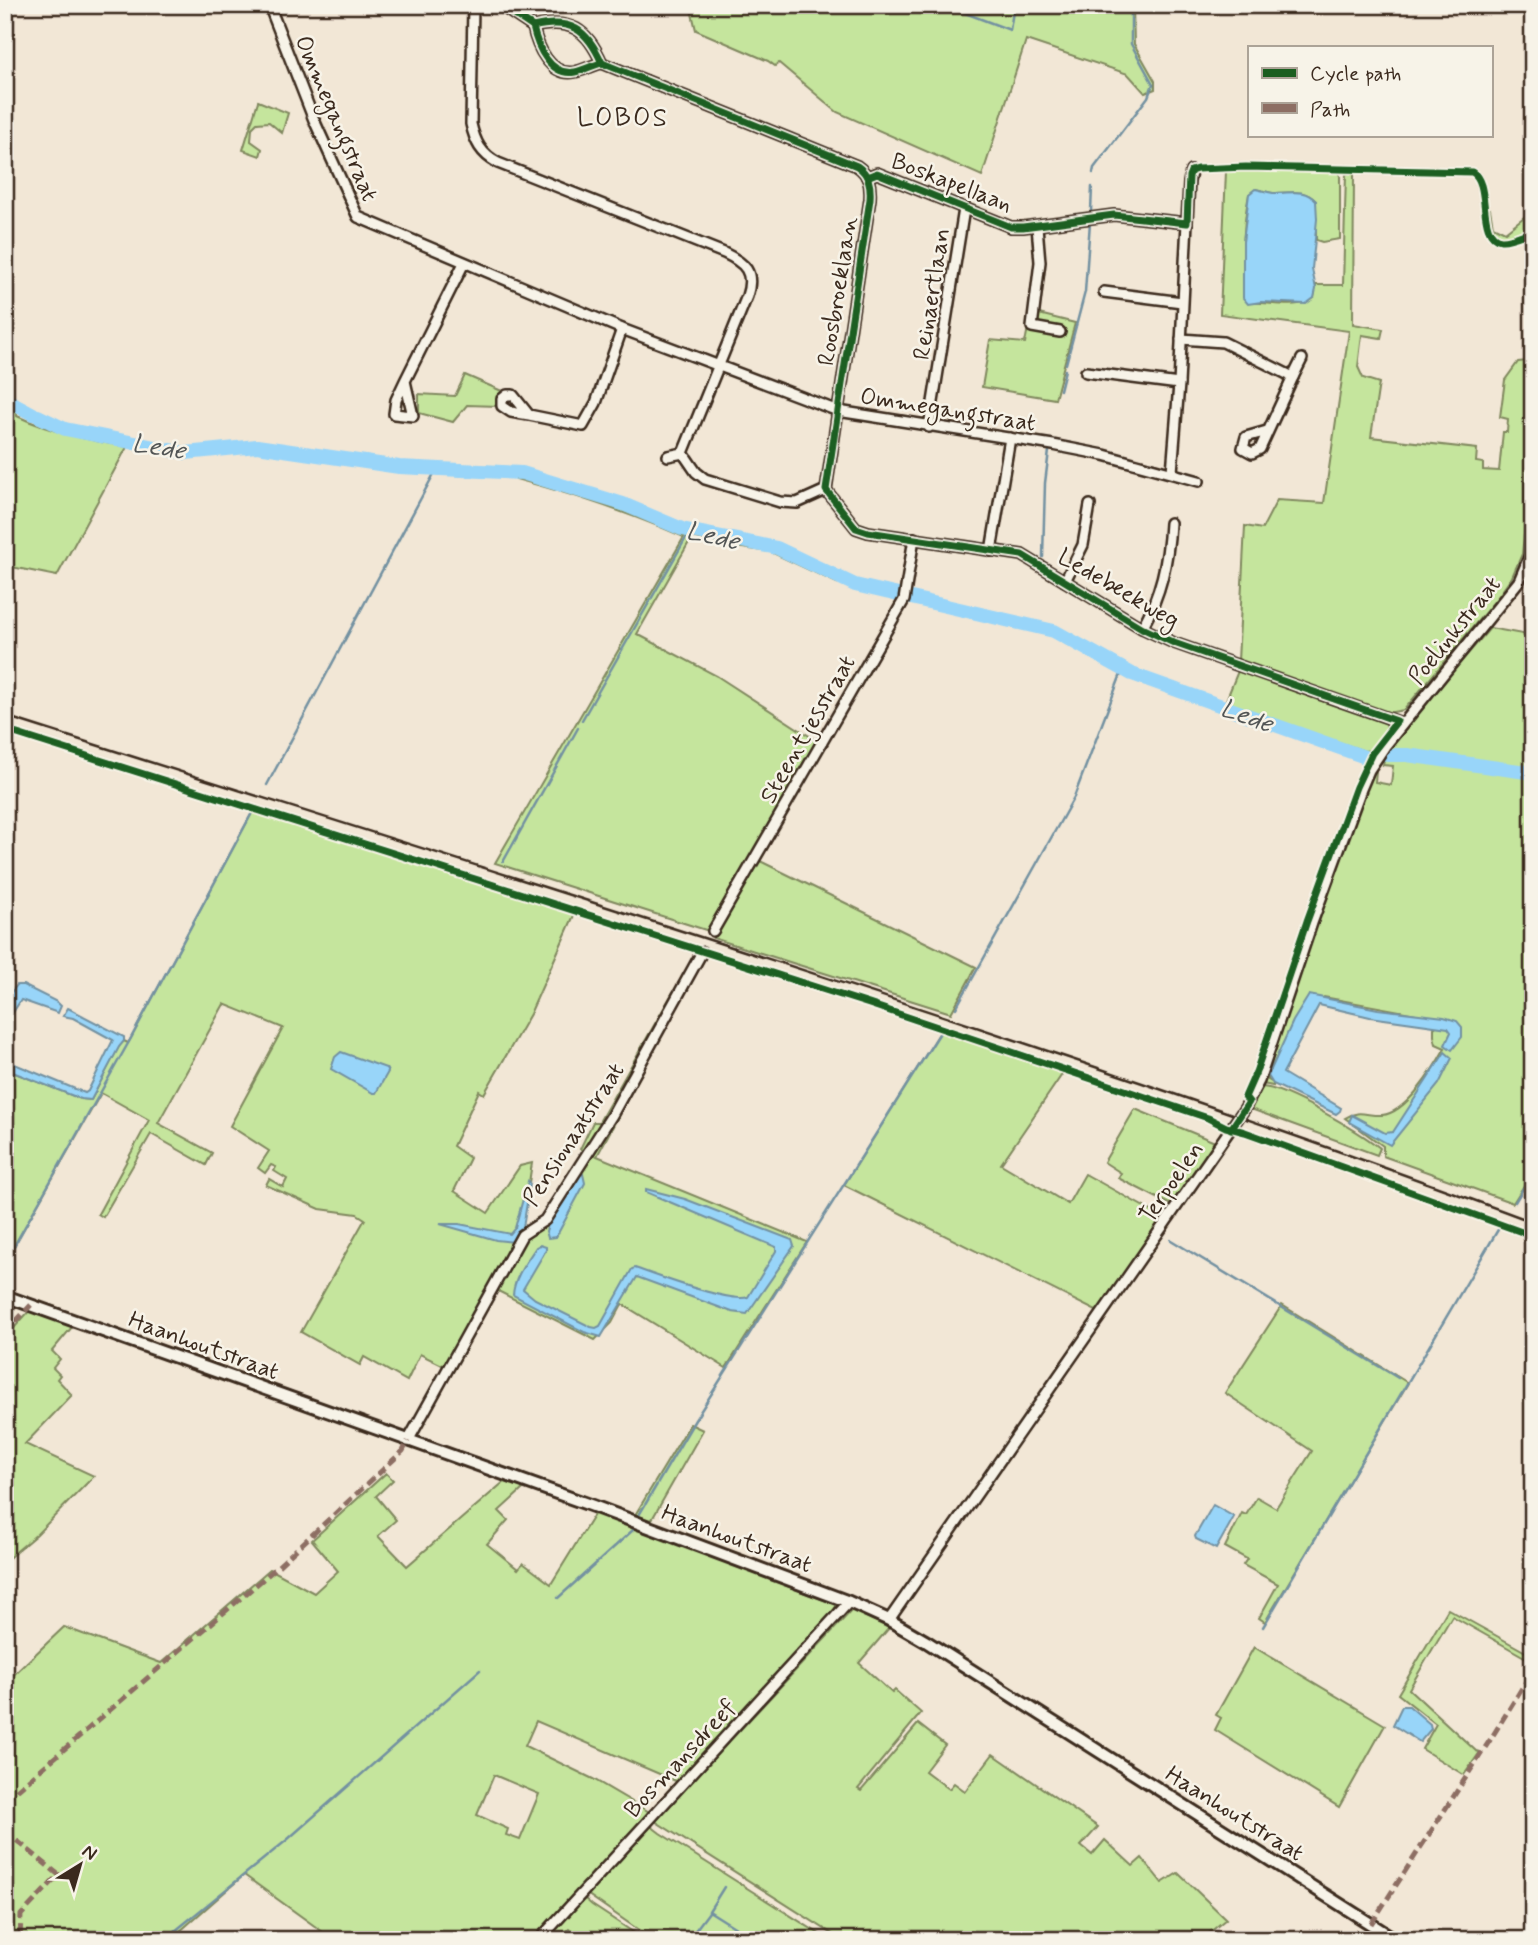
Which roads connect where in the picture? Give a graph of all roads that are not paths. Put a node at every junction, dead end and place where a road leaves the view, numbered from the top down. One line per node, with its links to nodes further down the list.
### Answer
1 (269, 5): 11 (street, Ommegangstraat)
2 (473, 5): 18 (street)
3 (500, 5): 4 (street)
4 (533, 27): 5 (street); 5 (street)
5 (602, 63): 7 (street, Boskapellaan)
6 (1191, 171): 9 (street)
7 (867, 177): 8 (street, Boskapellaan); 23 (street, Roosbroeklaan)
8 (964, 209): 10 (street, Boskapellaan); 25 (street, Reinaertlaan)
9 (1187, 223): 10 (street, Boskapellaan); 13 (street)
10 (1038, 226): 15 (street, Boskapellaan)
11 (464, 263): 14 (street, Ommegangstraat); 21 (street)
12 (1104, 292): 13 (street)
13 (1182, 302): 16 (street)
14 (622, 329): 18 (street, Ommegangstraat); 24 (street)
15 (1060, 332)
16 (1181, 339): 20 (street); 22 (street)
17 (1302, 359): 20 (street)
18 (718, 366): 23 (street, Ommegangstraat); 28 (street)
19 (1086, 372): 22 (street)
20 (1293, 377): 26 (street)
21 (405, 381)
22 (1180, 384): 30 (street)
23 (838, 411): 25 (street, Ommegangstraat); 32 (street, Roosbroeklaan)
24 (529, 415)
25 (929, 427): 27 (street, Ommegangstraat)
26 (1267, 431)
27 (1010, 438): 30 (street, Ommegangstraat); 37 (street)
28 (683, 453): 29 (street); 32 (street)
29 (668, 456)
30 (1172, 472): 31 (street, Ommegangstraat)
31 (1199, 481)
32 (825, 490): 36 (street, Ledebeekweg)
33 (1090, 505): 38 (street, Ledebeekweg)
34 (1533, 515): 40 (street, Poelinkstraat)
35 (1170, 523): 39 (street, Ledebeekweg)
36 (914, 538): 37 (street, Ledebeekweg); 41 (street, Steentjesstraat)
37 (991, 551): 38 (street, Ledebeekweg)
38 (1065, 581): 39 (street, Ledebeekweg)
39 (1142, 628): 40 (street, Ledebeekweg)
40 (1402, 723): 46 (street, Terpoelen)
41 (713, 931)
42 (702, 952): 44 (street, Pensionaatstraat)
43 (5, 1296): 44 (street, Haanhoutstraat)
44 (408, 1441): 45 (street, Haanhoutstraat)
45 (849, 1602): 46 (street, Haanhoutstraat); 47 (street, Bosmansdreef)
46 (889, 1620): 48 (street, Haanhoutstraat)
47 (539, 1940)
48 (1396, 1940)

